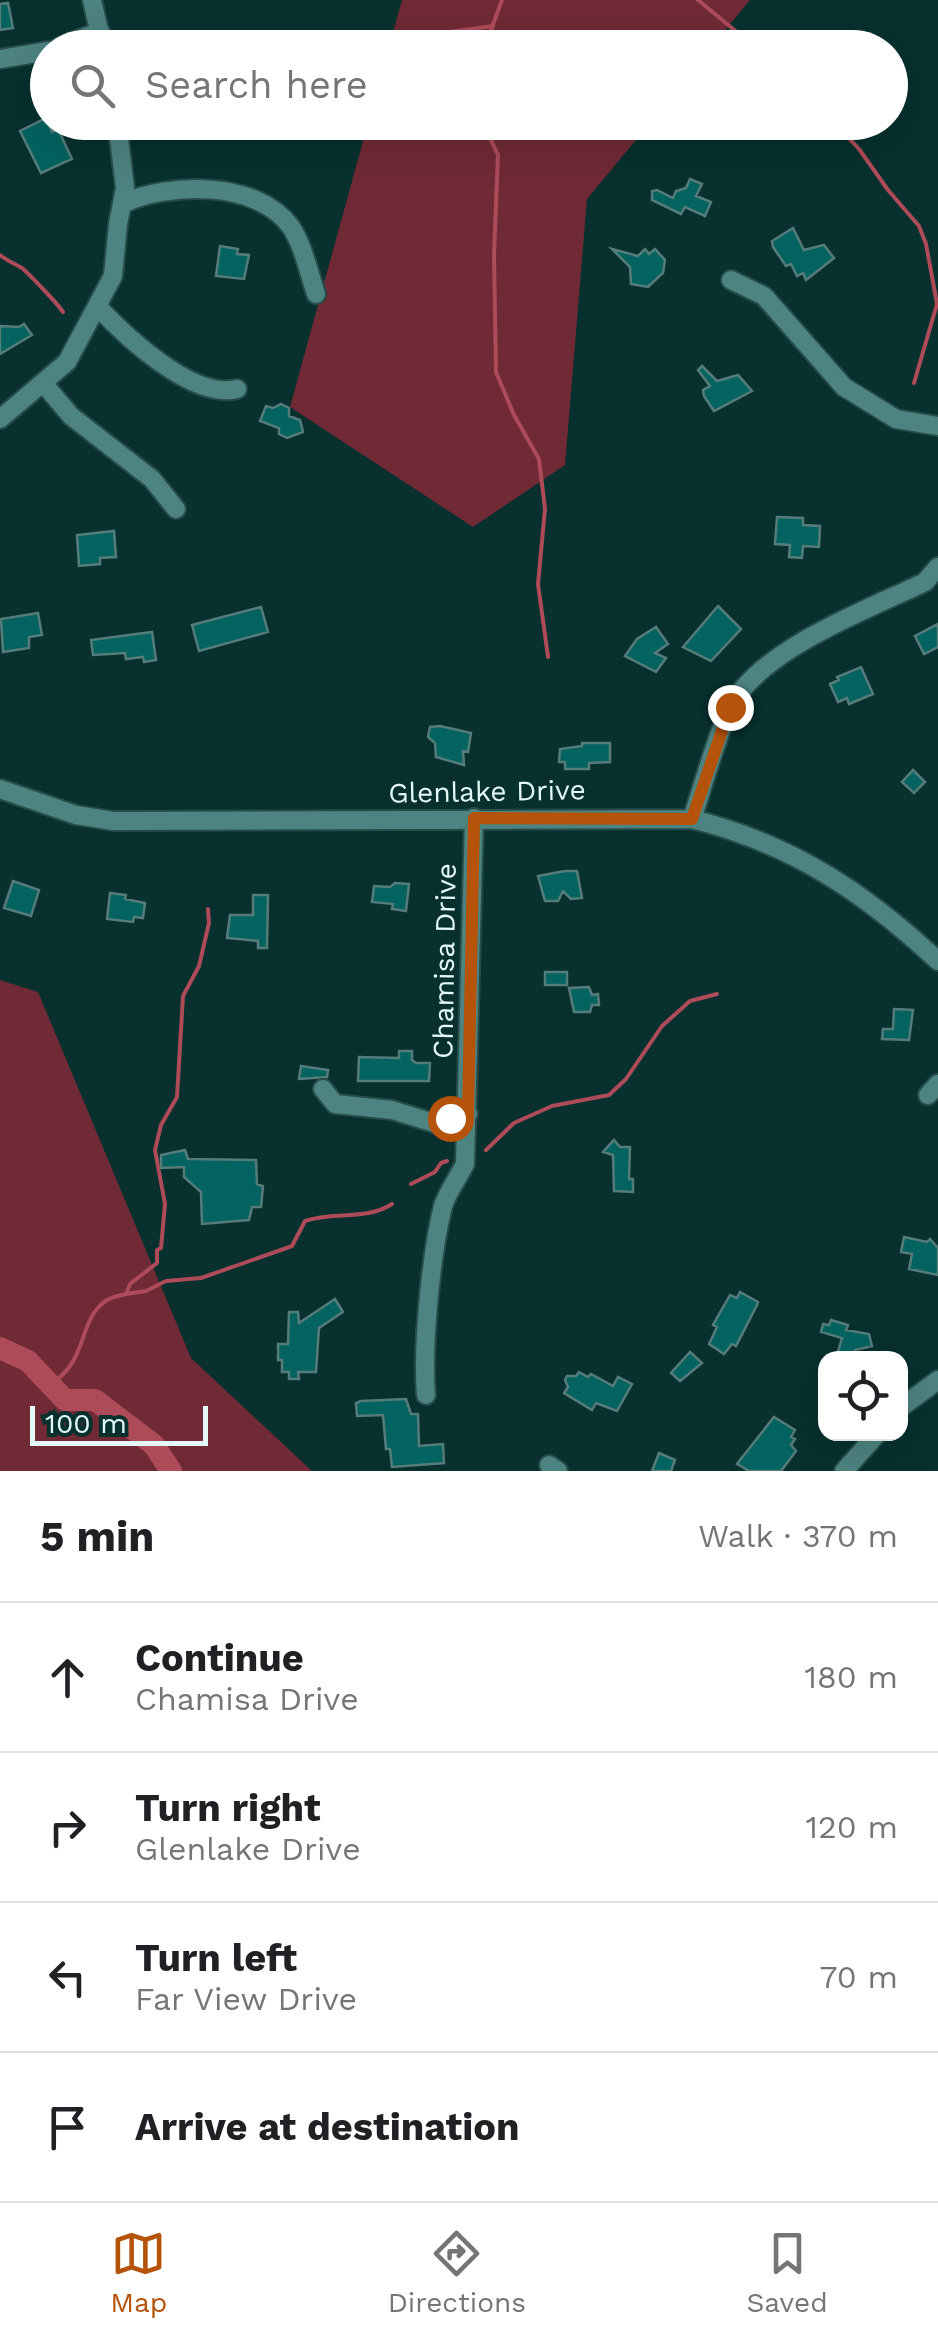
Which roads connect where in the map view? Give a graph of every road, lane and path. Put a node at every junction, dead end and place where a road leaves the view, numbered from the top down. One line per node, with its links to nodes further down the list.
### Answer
1 (92, 0): 2 (street)
2 (99, 30)
3 (30, 54): 4 (street)
4 (0, 59)
5 (119, 140): 6 (street)
6 (122, 204): 8 (street); 9 (street)
7 (732, 280): 13 (street)
8 (316, 294)
9 (97, 306): 10 (street); 11 (street)
10 (44, 384): 12 (street); 14 (street)
11 (238, 389)
12 (0, 419)
13 (938, 426)
14 (176, 509)
15 (938, 567): 18 (street)
16 (0, 789): 17 (street, Glenlake Drive)
17 (474, 818): 18 (street, Glenlake Drive); 21 (street, Chamisa Drive)
18 (692, 819): 19 (street, Glenlake Drive)
19 (938, 961)
20 (323, 1089): 21 (street)
21 (468, 1114): 23 (street, Chamisa Drive)
22 (938, 1380): 24 (street)
23 (426, 1395)
24 (908, 1402)
25 (871, 1441): 26 (street)
26 (844, 1471)

